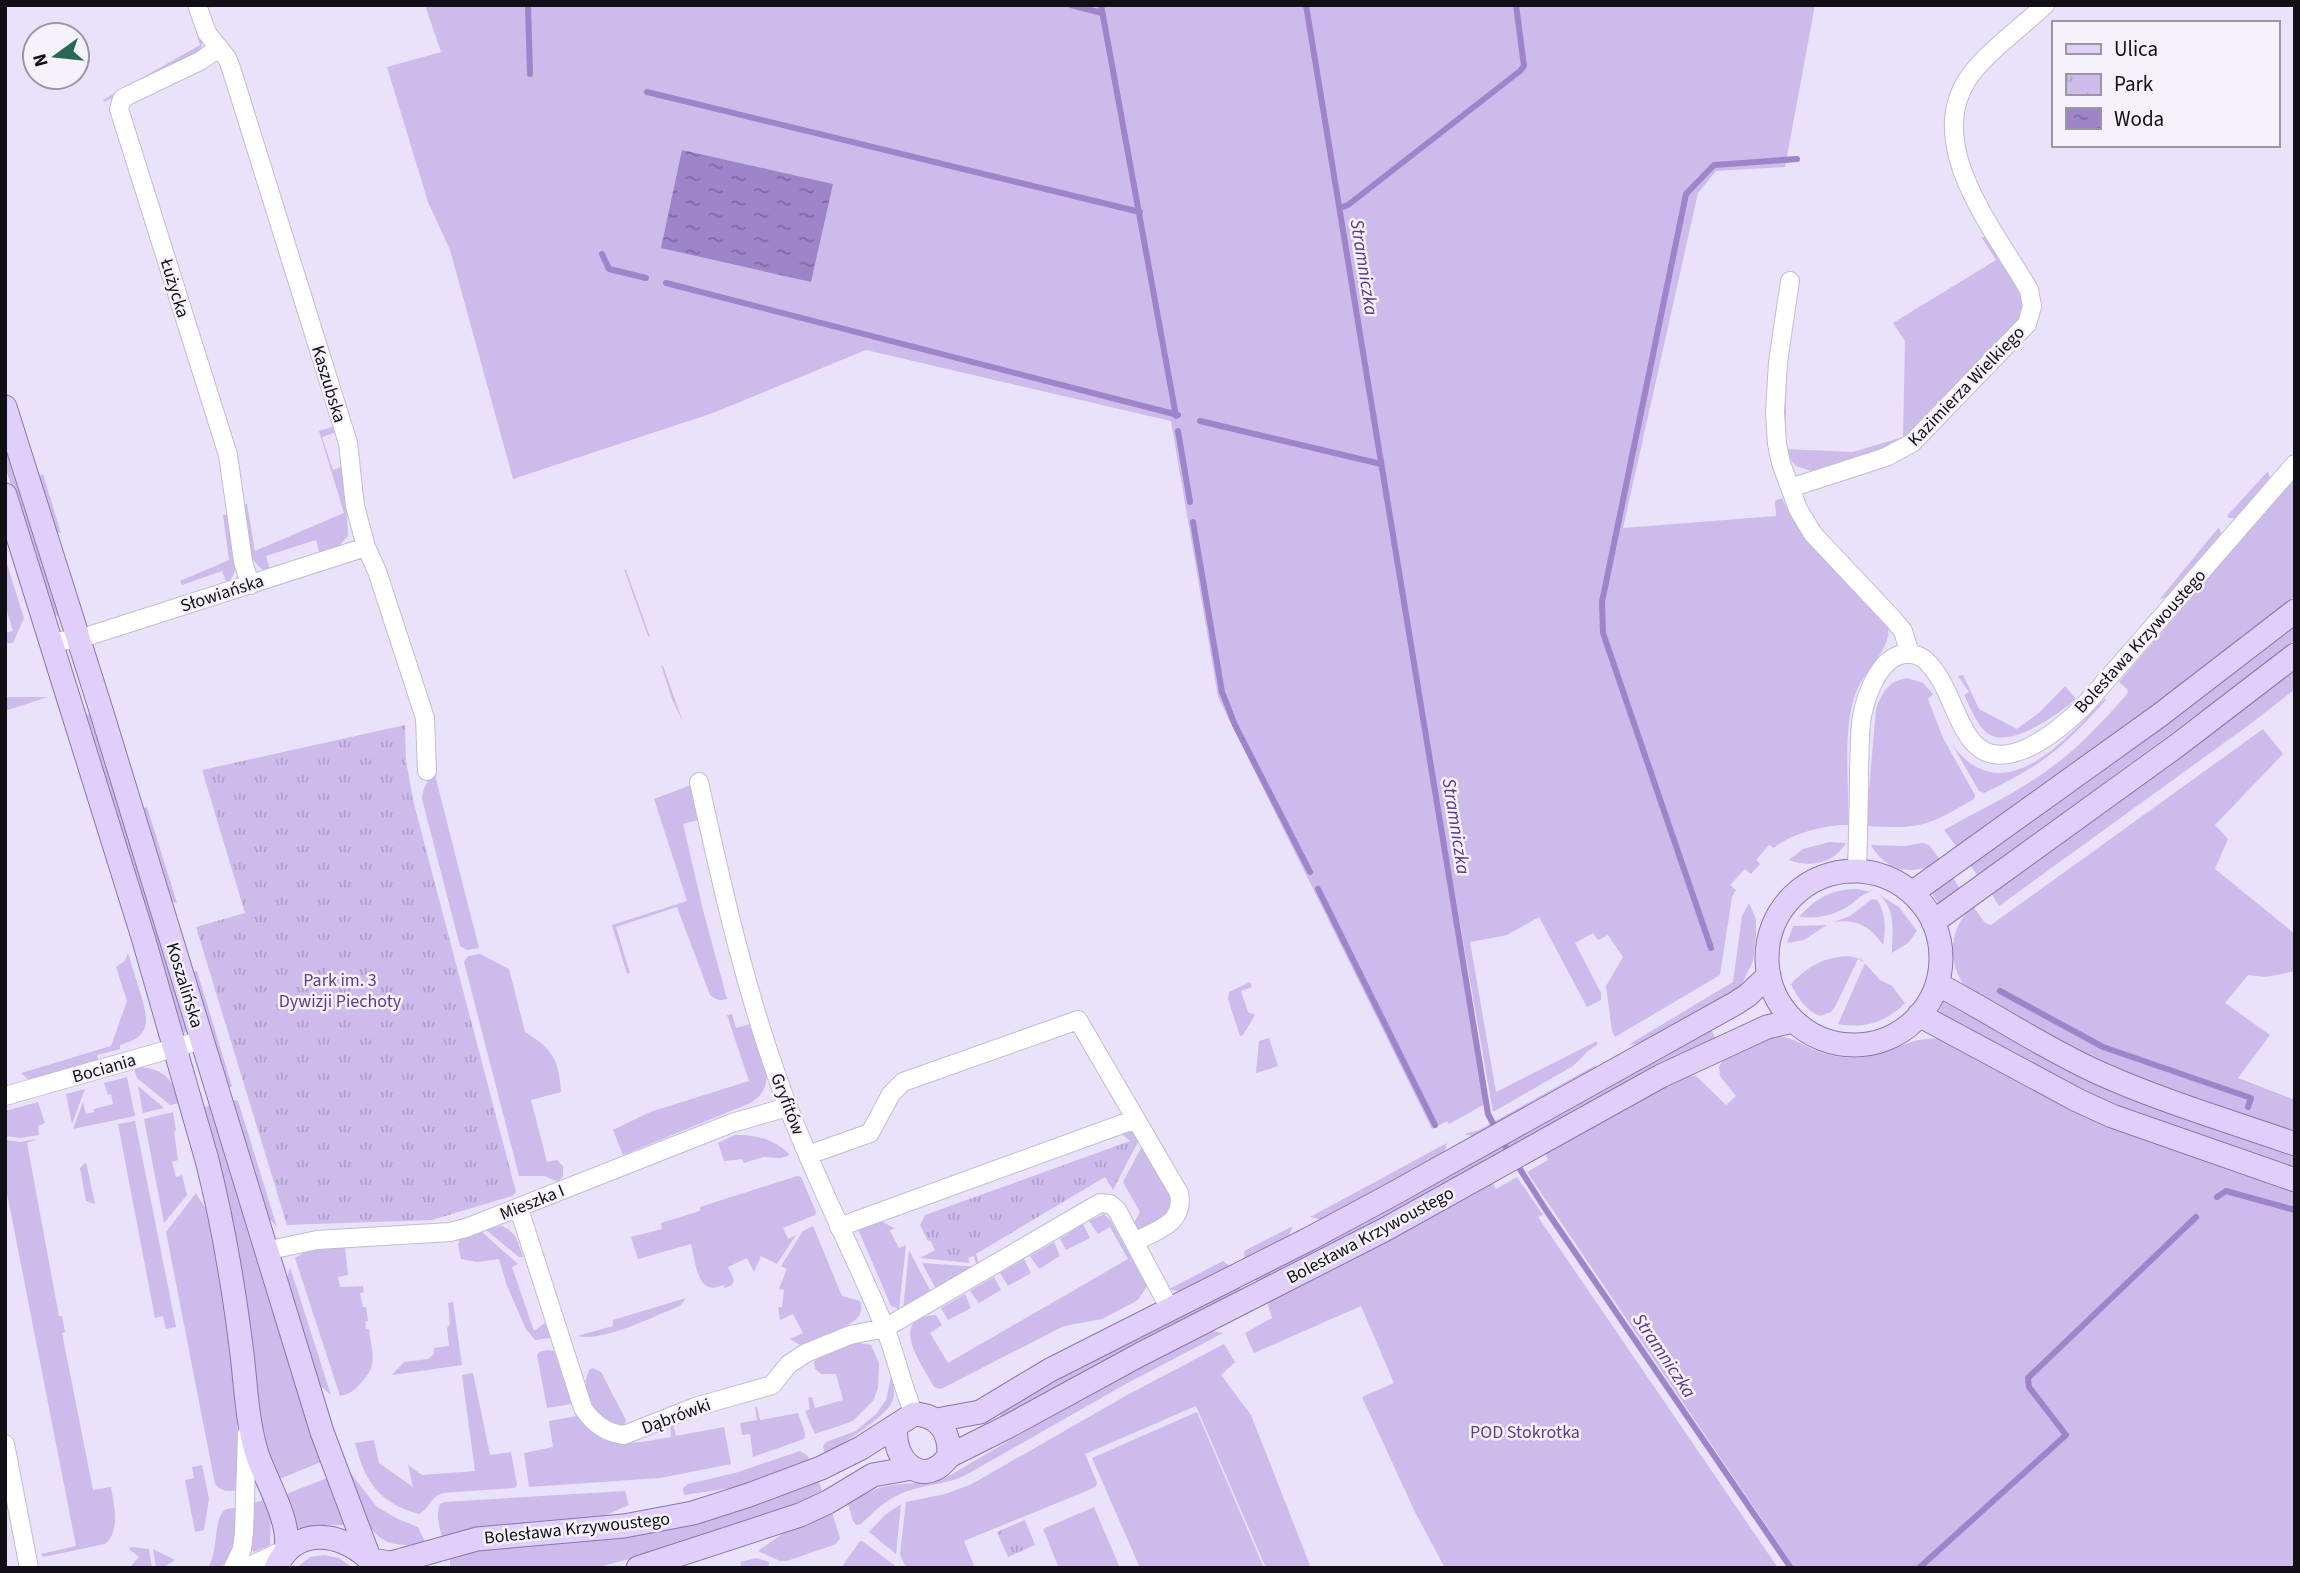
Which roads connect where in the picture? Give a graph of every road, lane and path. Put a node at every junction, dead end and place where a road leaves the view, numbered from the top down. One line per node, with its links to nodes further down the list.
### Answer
1 (197, 5): 3 (street, Kaszubska)
2 (2045, 5): 7 (street, Kazimierza Wielkiego)
3 (219, 48): 9 (street, Kaszubska); 10 (street, Łużycka)
4 (1790, 281): 7 (street)
5 (5, 407): 12 (main road, Koszalińska)
6 (2295, 464): 14 (street, Bolesława Krzywoustego)
7 (1790, 488): 14 (street)
8 (5, 495): 13 (main road, Koszalińska)
9 (366, 547): 10 (street, Słowiańska); 17 (street, Kaszubska)
10 (250, 585): 12 (street, Słowiańska)
11 (2295, 611): 20 (main road)
12 (79, 639): 13 (street, Słowiańska); 16 (street); 26 (main road, Koszalińska)
13 (51, 642): 16 (main road, Koszalińska)
14 (1910, 653): 19 (street)
15 (2295, 655): 21 (main road)
16 (58, 666): 27 (main road, Koszalińska)
17 (427, 771)
18 (699, 782): 29 (street, Gryfitów)
19 (1857, 871): 20 (main road); 22 (main road)
20 (1912, 893): 21 (main road)
21 (1933, 922): 23 (main road)
22 (1769, 975): 25 (main road); 38 (main road, Bolesława Krzywoustego)
23 (1937, 984): 24 (main road); 31 (main road)
24 (1919, 1015): 25 (main road); 33 (main road)
25 (1793, 1021): 45 (main road, Bolesława Krzywoustego)
26 (202, 1040): 27 (street, Bociania); 37 (main road, Koszalińska)
27 (175, 1048): 28 (street, Bociania); 40 (main road, Koszalińska)
28 (5, 1096)
29 (788, 1107): 32 (street, Gryfitów); 34 (street, Mieszka I)
30 (1136, 1119): 32 (street); 35 (street); 36 (street)
31 (2295, 1144)
32 (808, 1155): 35 (street, Gryfitów)
33 (2295, 1180)
34 (519, 1209): 37 (street, Mieszka I); 39 (street, Dąbrówki)
35 (839, 1227): 39 (street, Gryfitów)
36 (1134, 1242): 38 (street); 39 (street)
37 (265, 1251): 48 (main road, Koszalińska)
38 (1170, 1309): 42 (main road, Bolesława Krzywoustego)
39 (885, 1328): 41 (street, Gryfitów)
40 (249, 1412): 47 (main road, Koszalińska); 50 (street)
41 (914, 1414): 42 (main road); 43 (main road)
42 (937, 1420): 45 (main road)
43 (896, 1427): 46 (main road); 48 (main road, Bolesława Krzywoustego)
44 (5, 1444): 49 (street)
45 (949, 1456): 46 (main road)
46 (912, 1468): 52 (main road)
47 (281, 1559): 48 (main road); 51 (street)
48 (372, 1564)
49 (29, 1568)
50 (233, 1568)
51 (245, 1568)
52 (638, 1568)

